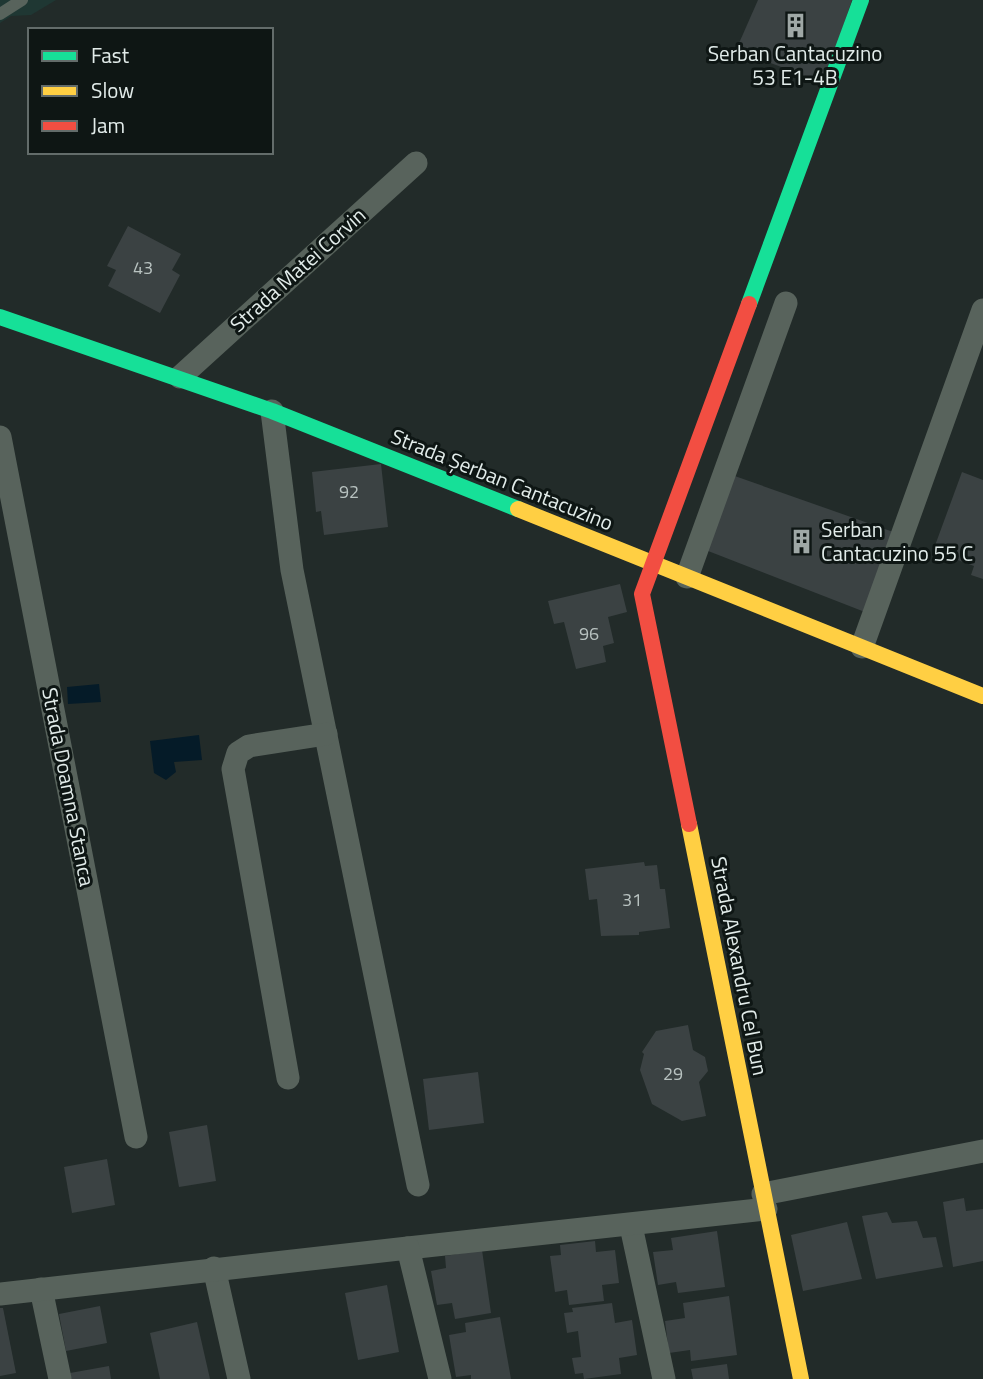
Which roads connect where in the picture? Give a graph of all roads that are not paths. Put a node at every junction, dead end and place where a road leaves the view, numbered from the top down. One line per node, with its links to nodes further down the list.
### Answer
1 (22, 0): 3 (lane)
2 (861, 0): 11 (street, Strada Alexandru Cel Bun)
3 (0, 14)
4 (416, 163): 8 (street, Strada Matei Corvin)
5 (786, 303): 12 (street)
6 (983, 310): 13 (street)
7 (0, 317): 8 (street, Strada Șerban Cantacuzino)
8 (180, 377): 9 (street, Strada Șerban Cantacuzino)
9 (272, 411): 11 (street, Strada Șerban Cantacuzino); 15 (street)
10 (0, 437): 17 (street, Strada Doamna Stanca)
11 (652, 563): 12 (street, Strada Șerban Cantacuzino); 20 (street, Strada Alexandru Cel Bun)
12 (687, 577): 13 (street, Strada Șerban Cantacuzino)
13 (862, 647): 14 (street, Strada Șerban Cantacuzino)
14 (983, 696)
15 (327, 734): 16 (street); 19 (street)
16 (288, 1078)
17 (136, 1138)
18 (983, 1151): 20 (street)
19 (418, 1185)
20 (765, 1202): 21 (street); 30 (street, Strada Alexandru Cel Bun)
21 (631, 1226): 22 (street); 29 (street)
22 (408, 1248): 23 (street); 28 (street)
23 (214, 1268): 24 (street); 27 (street)
24 (41, 1289): 25 (street); 26 (street)
25 (0, 1294)
26 (60, 1379)
27 (239, 1379)
28 (440, 1379)
29 (664, 1379)
30 (801, 1379)

